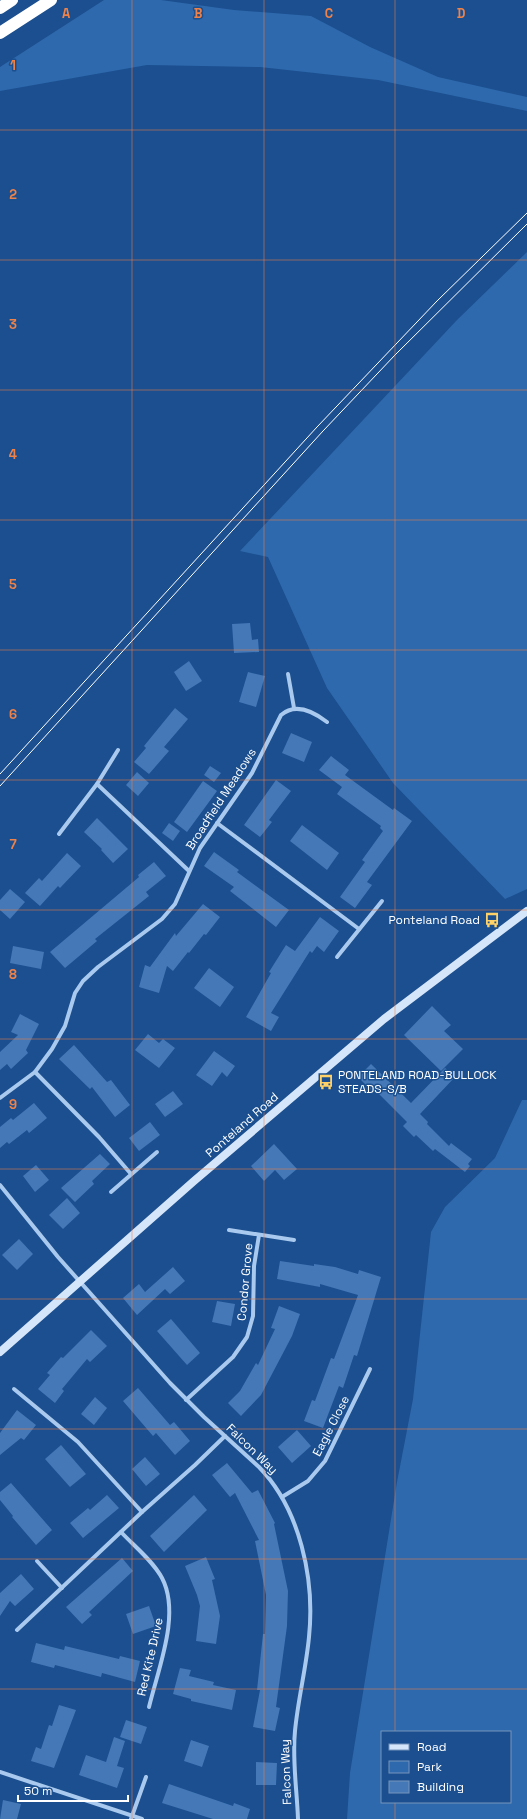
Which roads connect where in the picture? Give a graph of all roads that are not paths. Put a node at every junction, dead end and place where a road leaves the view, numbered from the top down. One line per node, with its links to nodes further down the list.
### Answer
1 (12, 0): 3 (highway)
2 (51, 0): 4 (highway)
3 (0, 8)
4 (0, 34)
5 (288, 674): 6 (street)
6 (294, 708): 7 (street); 10 (street, Broadfield Meadows)
7 (327, 722)
8 (118, 750): 9 (street)
9 (97, 784): 11 (street); 12 (street)
10 (217, 823): 12 (street, Broadfield Meadows); 15 (street)
11 (59, 834)
12 (189, 871): 17 (street, Broadfield Meadows)
13 (382, 900): 15 (street)
14 (527, 911): 26 (main road, Ponteland Road)
15 (359, 929): 16 (street)
16 (337, 957)
17 (35, 1072): 18 (street, Broadfield Meadows); 20 (street)
18 (0, 1098)
19 (157, 1152): 20 (street)
20 (131, 1174): 22 (street)
21 (0, 1185): 26 (street, Falcon Way)
22 (111, 1192)
23 (229, 1230): 24 (street, Condor Grove)
24 (259, 1235): 25 (street, Condor Grove); 30 (street, Condor Grove)
25 (294, 1240)
26 (80, 1282): 27 (main road, Ponteland Road); 30 (street, Falcon Way)
27 (0, 1352)
28 (370, 1369): 32 (street, Eagle Close)
29 (14, 1389): 33 (street)
30 (186, 1400): 31 (street, Falcon Way)
31 (225, 1436): 32 (street, Falcon Way); 33 (street)
32 (282, 1497): 43 (street, Falcon Way)
33 (142, 1512): 34 (street)
34 (121, 1532): 36 (street); 38 (street, Red Kite Drive)
35 (37, 1561): 36 (street)
36 (62, 1588): 37 (street)
37 (17, 1630)
38 (149, 1707)
39 (0, 1772): 41 (street)
40 (146, 1777): 41 (street)
41 (132, 1817): 42 (street)
42 (142, 1819)
43 (298, 1819)

